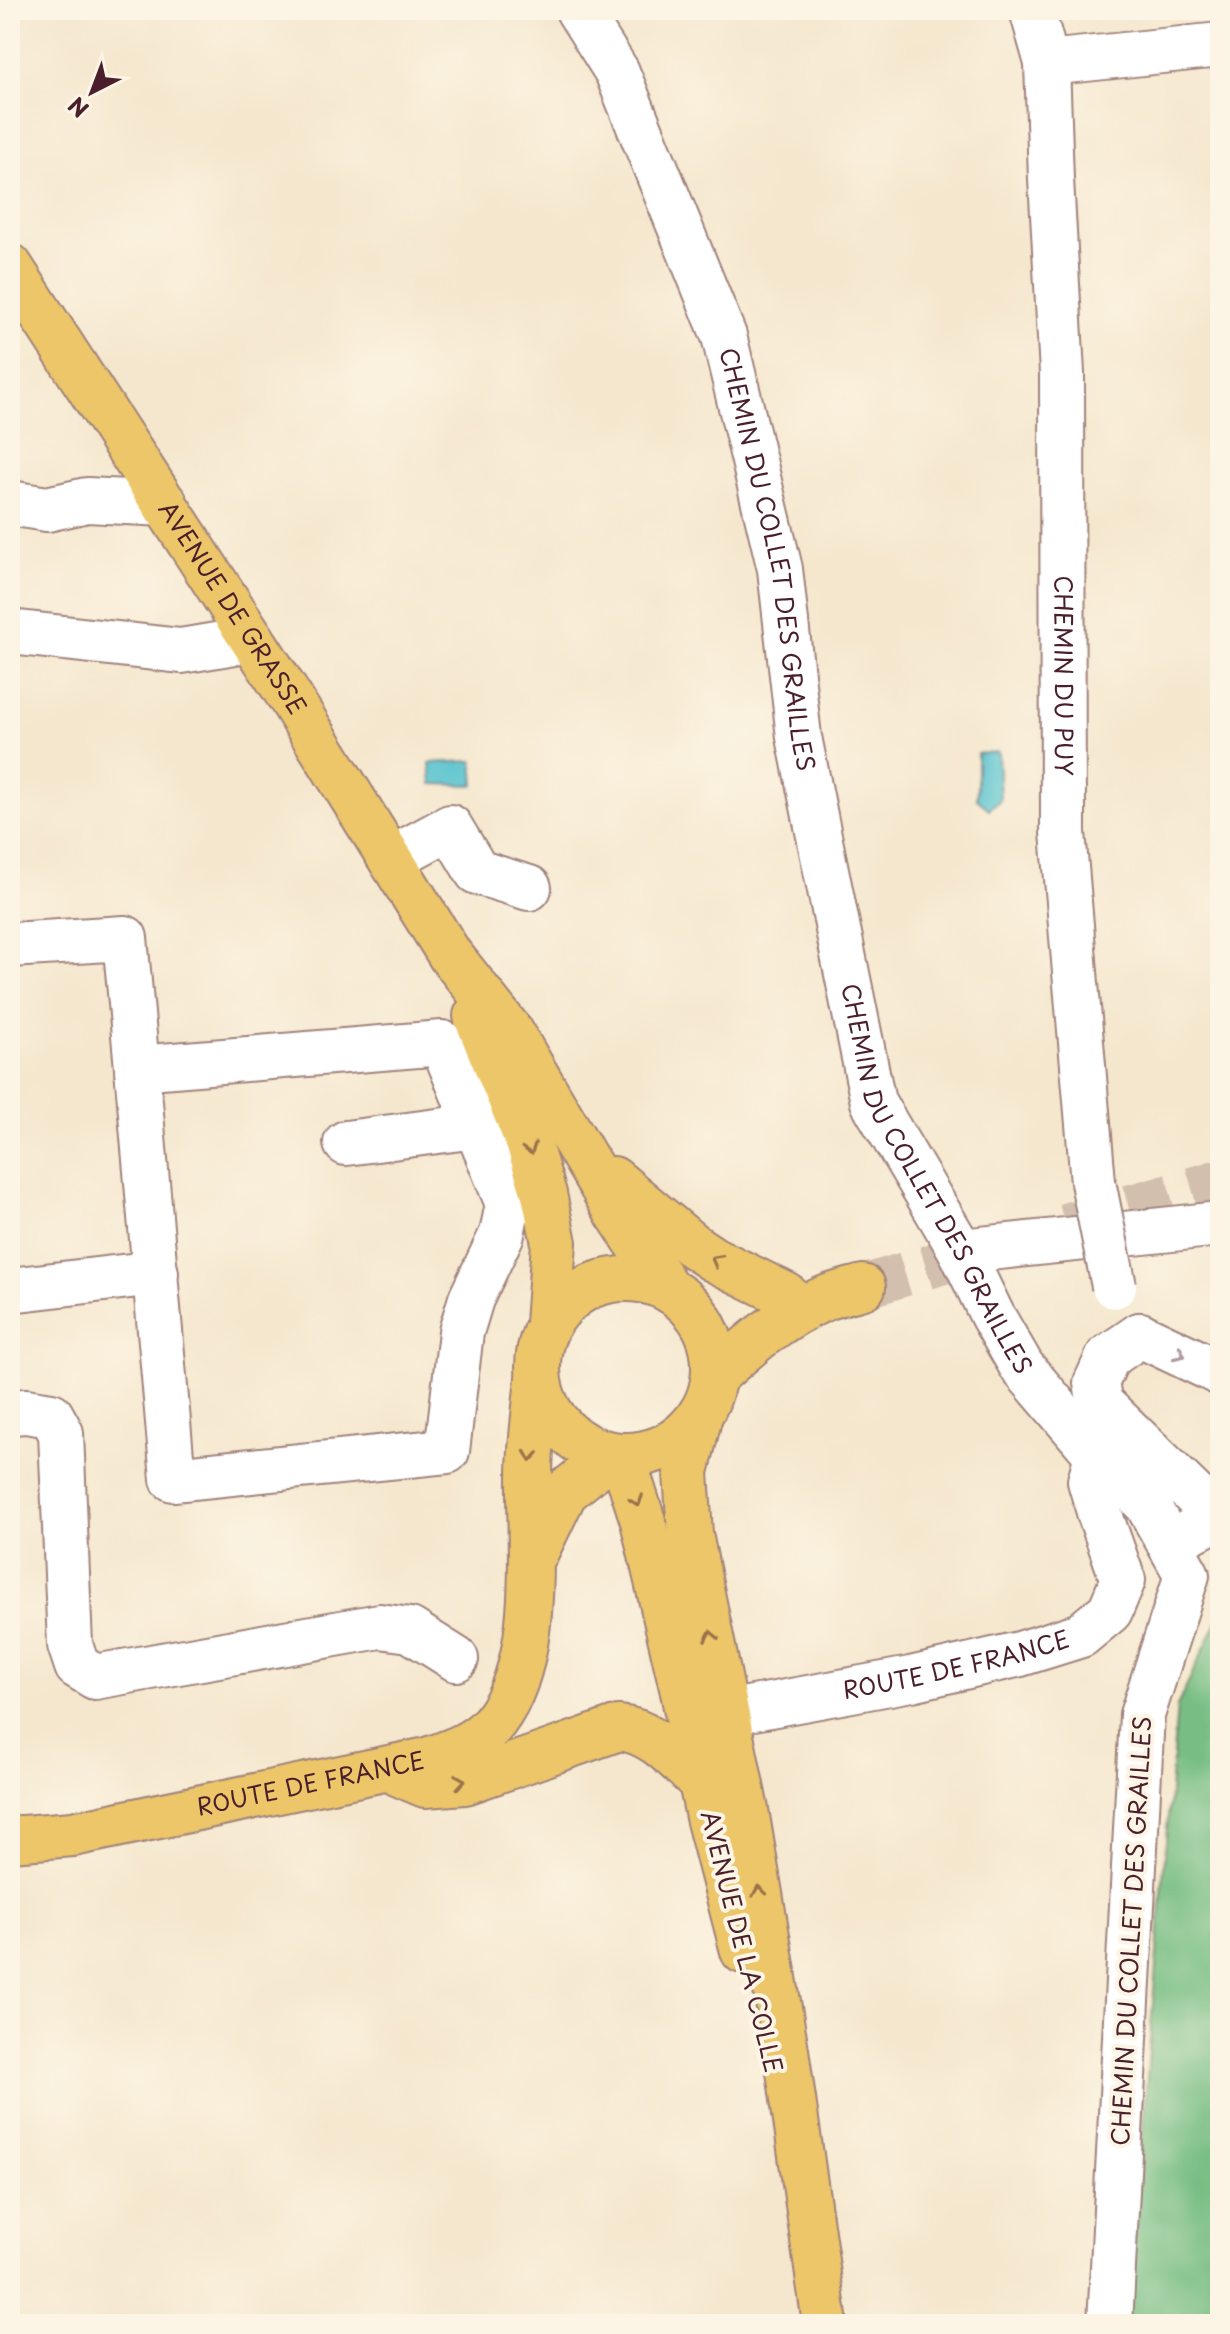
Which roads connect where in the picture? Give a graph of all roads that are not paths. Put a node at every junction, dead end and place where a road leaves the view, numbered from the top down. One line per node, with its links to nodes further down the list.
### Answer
1 (578, 10): 20 (street, CHEMIN DU COLLET DES GRAILLES)
2 (1032, 10): 4 (street, CHEMIN DU PUY)
3 (1220, 45): 4 (street)
4 (1047, 63): 26 (street, CHEMIN DU PUY, bridge)
5 (10, 266): 7 (main road, AVENUE DE GRASSE)
6 (10, 503): 7 (street)
7 (165, 504): 9 (main road, AVENUE DE GRASSE)
8 (10, 632): 9 (street)
9 (252, 639): 10 (main road, AVENUE DE GRASSE)
10 (391, 859): 11 (street); 13 (main road, AVENUE DE GRASSE)
11 (529, 888)
12 (10, 945): 14 (street)
13 (450, 955): 15 (main road, AVENUE DE GRASSE); 16 (main road, AVENUE DE GRASSE)
14 (137, 1068): 15 (street); 21 (street)
15 (480, 1099): 16 (street, AVENUE DE GRASSE); 17 (street); 21 (street); 25 (main road, AVENUE DE GRASSE, one-way to 25)
16 (555, 1106): 18 (main road, AVENUE DE GRASSE)
17 (346, 1143)
18 (583, 1153): 23 (main road, AVENUE DE GRASSE); 24 (main road, one-way to 18)
19 (1220, 1224): 20 (street)
20 (961, 1251): 31 (street, CHEMIN DU COLLET DES GRAILLES)
21 (156, 1273): 22 (street)
22 (10, 1290)
23 (672, 1292): 24 (main road); 25 (main road); 29 (main road)
24 (824, 1293): 29 (main road)
25 (548, 1323): 28 (main road)
26 (1140, 1335): 27 (street, one-way to 27); 33 (street)
27 (1220, 1373)
28 (538, 1378): 32 (main road); 34 (main road, ROUTE DE FRANCE, one-way to 34)
29 (707, 1396): 32 (main road); 37 (main road, AVENUE DE LA COLLE, one-way to 29)
30 (10, 1412): 35 (street)
31 (1097, 1455): 33 (street, CHEMIN DU COLLET DES GRAILLES); 37 (street, ROUTE DE FRANCE)
32 (616, 1456): 34 (main road, ROUTE DE FRANCE); 36 (main road, AVENUE DE LA COLLE, one-way to 36)
33 (1169, 1543): 45 (street, CHEMIN DU COLLET DES GRAILLES)
34 (532, 1560): 38 (main road, ROUTE DE FRANCE)
35 (456, 1659)
36 (683, 1692): 37 (street); 39 (main road, AVENUE DE LA COLLE)
37 (726, 1713): 43 (main road, AVENUE DE LA COLLE, one-way to 37)
38 (386, 1768): 39 (main road, one-way to 39); 41 (main road, ROUTE DE FRANCE)
39 (702, 1783): 43 (main road, AVENUE DE LA COLLE)
40 (10, 1811): 41 (main road, ROUTE DE FRANCE)
41 (141, 1821): 42 (main road, ROUTE DE FRANCE)
42 (10, 1839)
43 (805, 2190): 44 (main road, AVENUE DE LA COLLE)
44 (825, 2324)
45 (1110, 2324)

